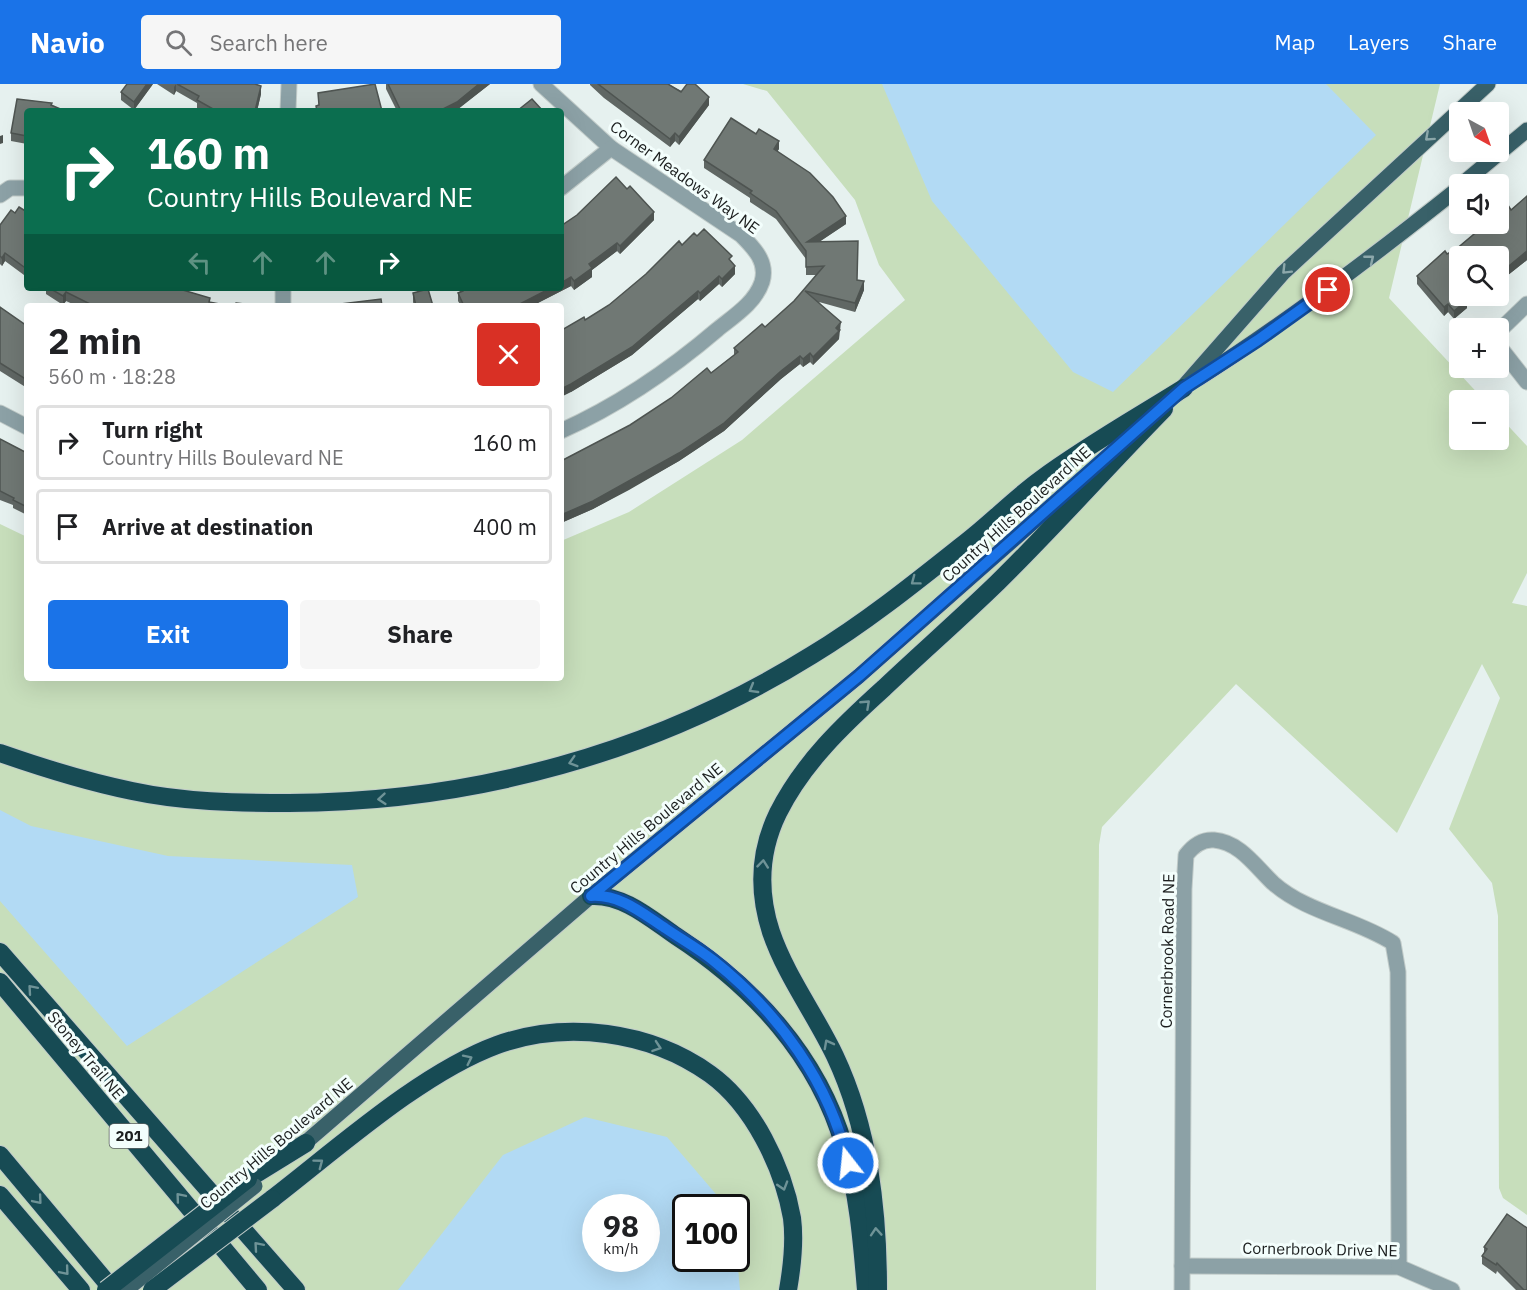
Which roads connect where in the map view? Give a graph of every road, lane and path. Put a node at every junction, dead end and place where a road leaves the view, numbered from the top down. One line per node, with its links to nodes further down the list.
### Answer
1 (289, 84): 4 (street)
2 (541, 84): 7 (street, Corner Meadows Way NE)
3 (1488, 84): 17 (main road, Country Hills Boulevard NE, one-way to 17)
4 (288, 108)
5 (1527, 124): 6 (main road, Country Hills Boulevard NE)
6 (1521, 135): 8 (main road, Country Hills Boulevard NE)
7 (611, 148): 9 (street); 20 (street, Corner Meadows Way NE)
8 (1475, 174)
9 (564, 186)
10 (24, 188): 11 (street)
11 (0, 195)
12 (1449, 196): 17 (main road, Country Hills Boulevard NE, one-way to 12)
13 (1527, 304): 14 (street)
14 (1509, 321)
15 (1509, 359): 16 (street)
16 (1527, 382)
17 (1184, 388): 21 (highway, one-way to 21); 22 (main road, Country Hills Boulevard NE); 40 (highway, one-way to 17)
18 (0, 413): 19 (street)
19 (24, 425)
20 (564, 429)
21 (0, 753)
22 (591, 896): 25 (main road, Country Hills Boulevard NE); 39 (highway)
23 (0, 952): 37 (highway, one-way to 23)
24 (0, 982): 36 (highway, Stoney Trail NE / 201, one-way to 24)
25 (306, 1143): 27 (highway)
26 (0, 1155): 33 (highway, one-way to 33)
27 (251, 1183): 32 (highway, bridge); 34 (main road, Country Hills Boulevard NE, bridge)
28 (0, 1195): 31 (highway, one-way to 31)
29 (1182, 1266): 30 (street, Cornerbrook Drive NE); 30 (street, Cornerbrook Road NE); 41 (street, Cornerbrook Road NE)
30 (1399, 1267): 42 (street, Cornerbrook Drive NE)
31 (81, 1290)
32 (106, 1290)
33 (113, 1290)
34 (126, 1290)
35 (152, 1290): 38 (highway, one-way to 38, bridge)
36 (258, 1290)
37 (296, 1290)
38 (788, 1290)
39 (866, 1290)
40 (878, 1290)
41 (1182, 1290)
42 (1452, 1290)

